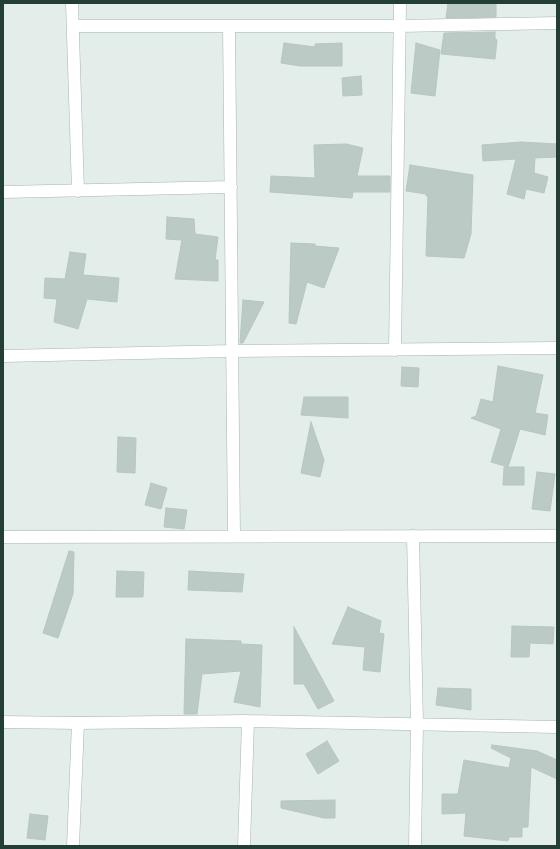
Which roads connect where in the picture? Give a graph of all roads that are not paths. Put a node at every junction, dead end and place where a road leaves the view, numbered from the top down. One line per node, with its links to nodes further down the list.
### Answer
1 (72, 3): 4 (street)
2 (400, 3): 6 (street)
3 (557, 24): 6 (street)
4 (74, 26): 5 (street); 8 (street)
5 (229, 26): 6 (street); 7 (street)
6 (400, 26): 11 (street)
7 (231, 187): 8 (street); 12 (street)
8 (78, 191): 9 (street)
9 (3, 192)
10 (557, 348): 11 (street)
11 (395, 350): 12 (street)
12 (232, 351): 13 (street); 14 (street)
13 (3, 356)
14 (234, 536): 15 (street); 17 (street)
15 (413, 536): 16 (street); 21 (street)
16 (557, 536)
17 (3, 537)
18 (248, 721): 20 (street); 21 (street); 24 (street)
19 (3, 722): 20 (street)
20 (78, 723): 23 (street)
21 (417, 724): 22 (street); 25 (street)
22 (557, 727)
23 (73, 846)
24 (244, 846)
25 (415, 846)

